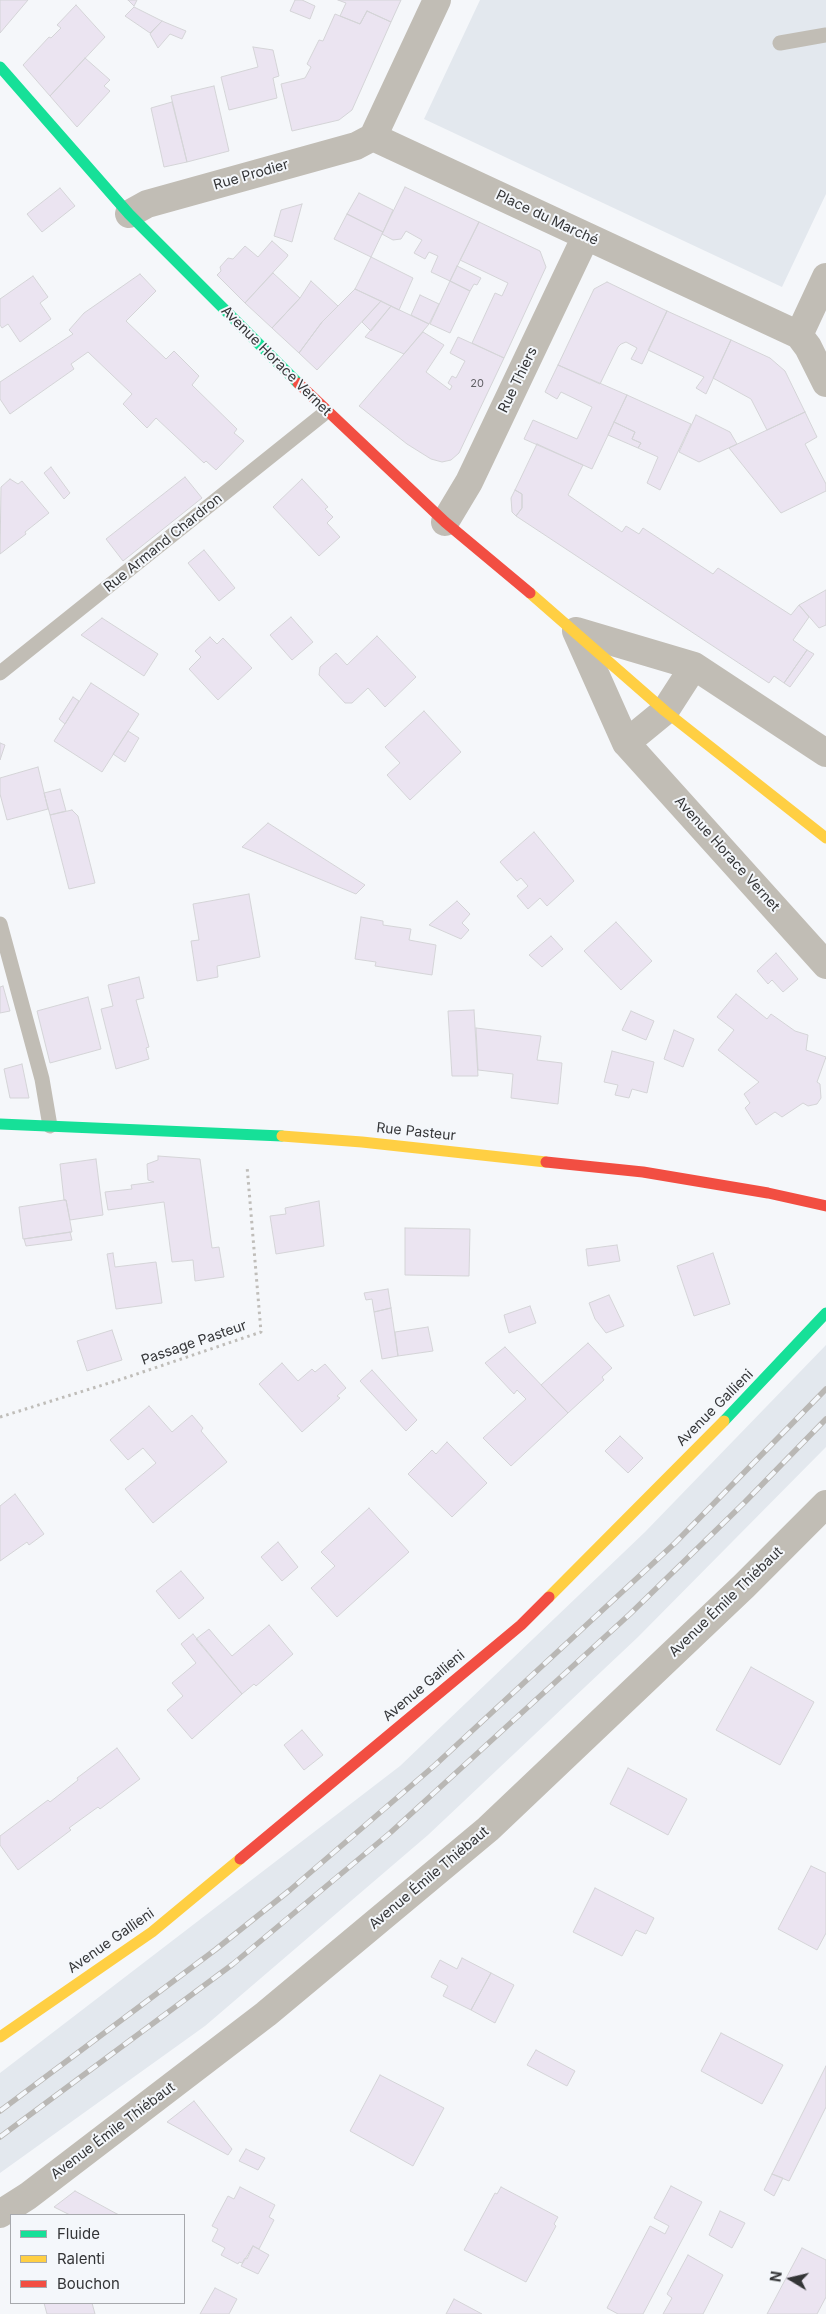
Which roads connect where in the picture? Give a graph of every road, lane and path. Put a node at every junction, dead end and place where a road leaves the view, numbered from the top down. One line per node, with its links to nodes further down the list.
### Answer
1 (437, 0): 5 (street)
2 (826, 35): 3 (lane)
3 (780, 43)
4 (0, 67): 6 (street, Avenue Horace Vernet)
5 (373, 137): 6 (street, Rue Prodier); 7 (street, Place du Marché)
6 (129, 214): 11 (street, Avenue Horace Vernet)
7 (586, 236): 9 (street, Place du Marché); 12 (street, Rue Thiers)
8 (826, 277): 9 (street)
9 (799, 336): 10 (street)
10 (826, 384)
11 (326, 412): 12 (street, Avenue Horace Vernet); 15 (lane, Rue Armand Chardron)
12 (444, 522): 13 (street, Avenue Horace Vernet)
13 (576, 631): 14 (street, Avenue Horace Vernet); 16 (street, Avenue Horace Vernet); 17 (street, Avenue Horace Vernet)
14 (694, 666): 16 (street); 18 (street, Avenue Horace Vernet)
15 (0, 673)
16 (665, 711): 17 (street); 19 (street, Avenue Horace Vernet)
17 (626, 743): 21 (street, Avenue Horace Vernet)
18 (826, 752)
19 (826, 838)
20 (0, 924): 23 (lane)
21 (826, 965)
22 (0, 1124): 23 (street, Rue Pasteur)
23 (50, 1126): 24 (street, Rue Pasteur)
24 (244, 1133): 25 (street, Rue Pasteur); 27 (path, Passage Pasteur)
25 (826, 1206)
26 (826, 1313): 29 (street, Avenue Gallieni)
27 (0, 1417)
28 (826, 1504): 30 (street, Avenue Émile Thiébaut)
29 (0, 2037)
30 (0, 2214)

